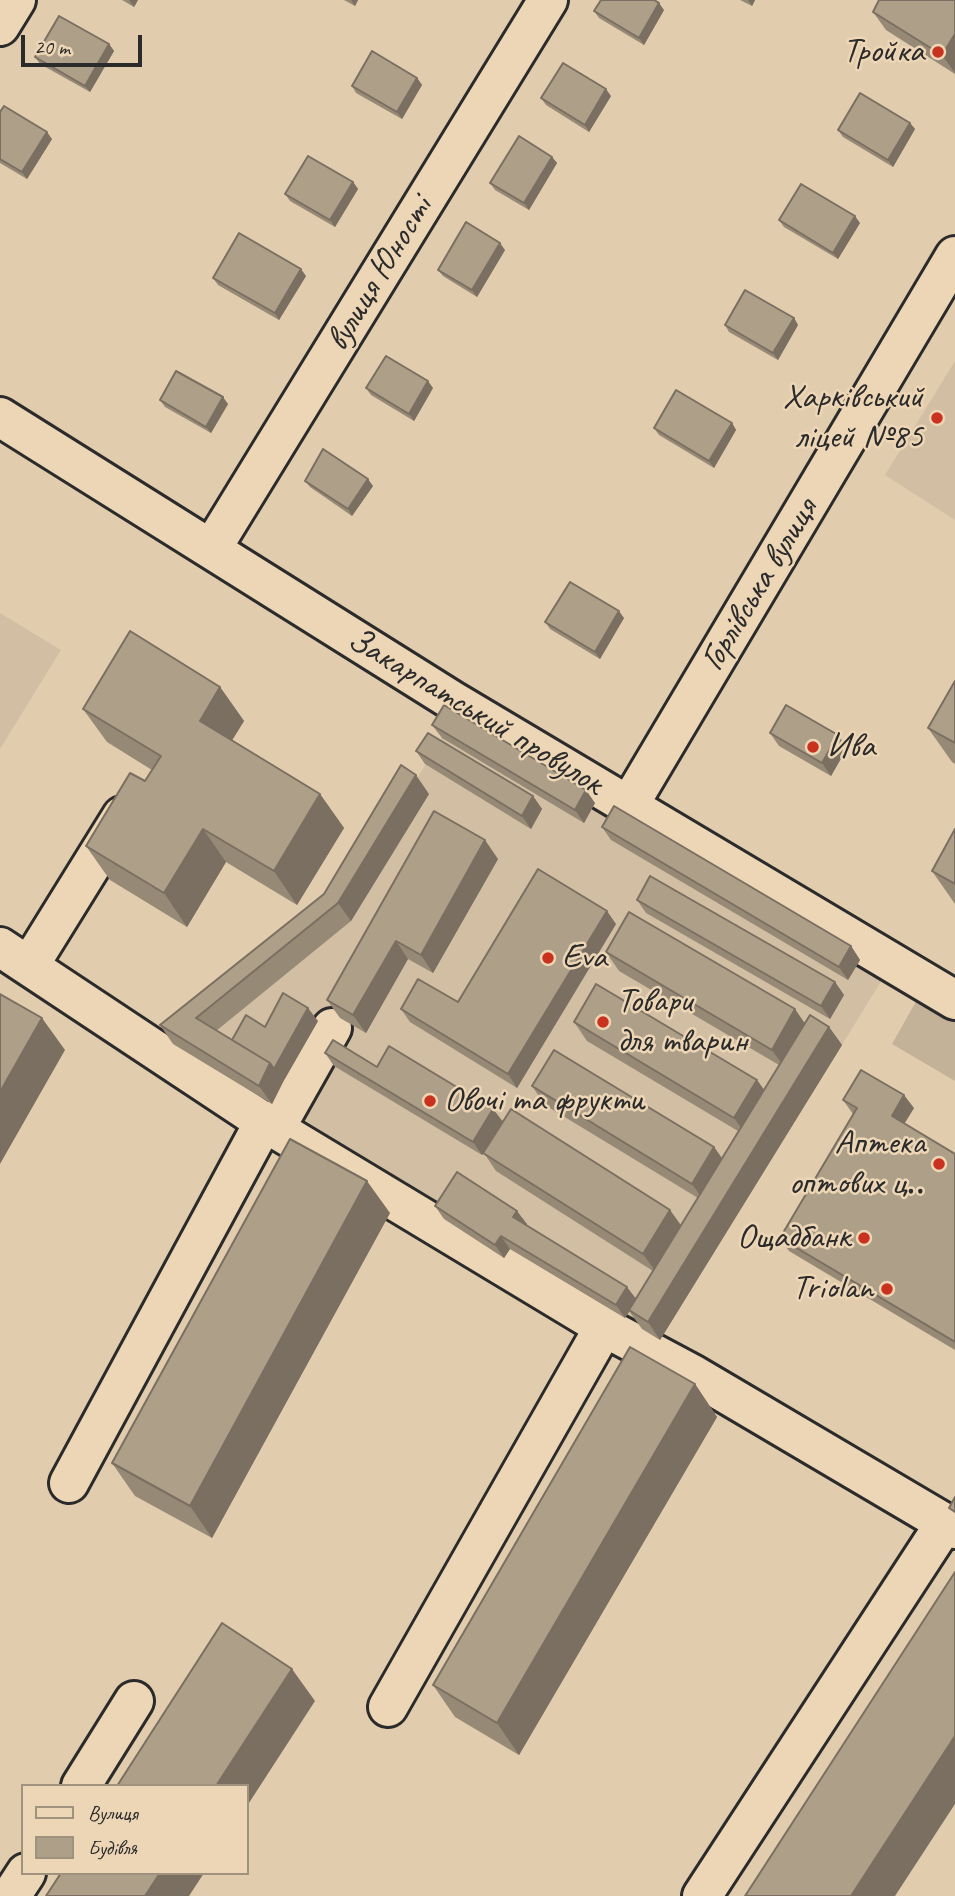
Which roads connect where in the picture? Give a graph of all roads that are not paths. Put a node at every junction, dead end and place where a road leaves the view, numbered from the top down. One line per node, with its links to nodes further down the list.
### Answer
1 (16, 0): 3 (street)
2 (548, 0): 6 (street, вулиця Юності)
3 (0, 26)
4 (955, 256): 7 (street, Горлівська вулиця)
5 (0, 417): 6 (street, Закарпатський провулок)
6 (212, 548): 7 (street, Закарпатський провулок)
7 (629, 805): 10 (street, Закарпатський провулок)
8 (128, 806): 9 (street)
9 (15, 956): 12 (street)
10 (955, 1000)
11 (332, 1028): 12 (street)
12 (269, 1126): 13 (street); 14 (street)
13 (625, 1327): 15 (street); 17 (street)
14 (69, 1483)
15 (950, 1526): 21 (street)
16 (134, 1701): 18 (street)
17 (388, 1707)
18 (82, 1784)
19 (25, 1875): 20 (street)
20 (11, 1896)
21 (702, 1896)

